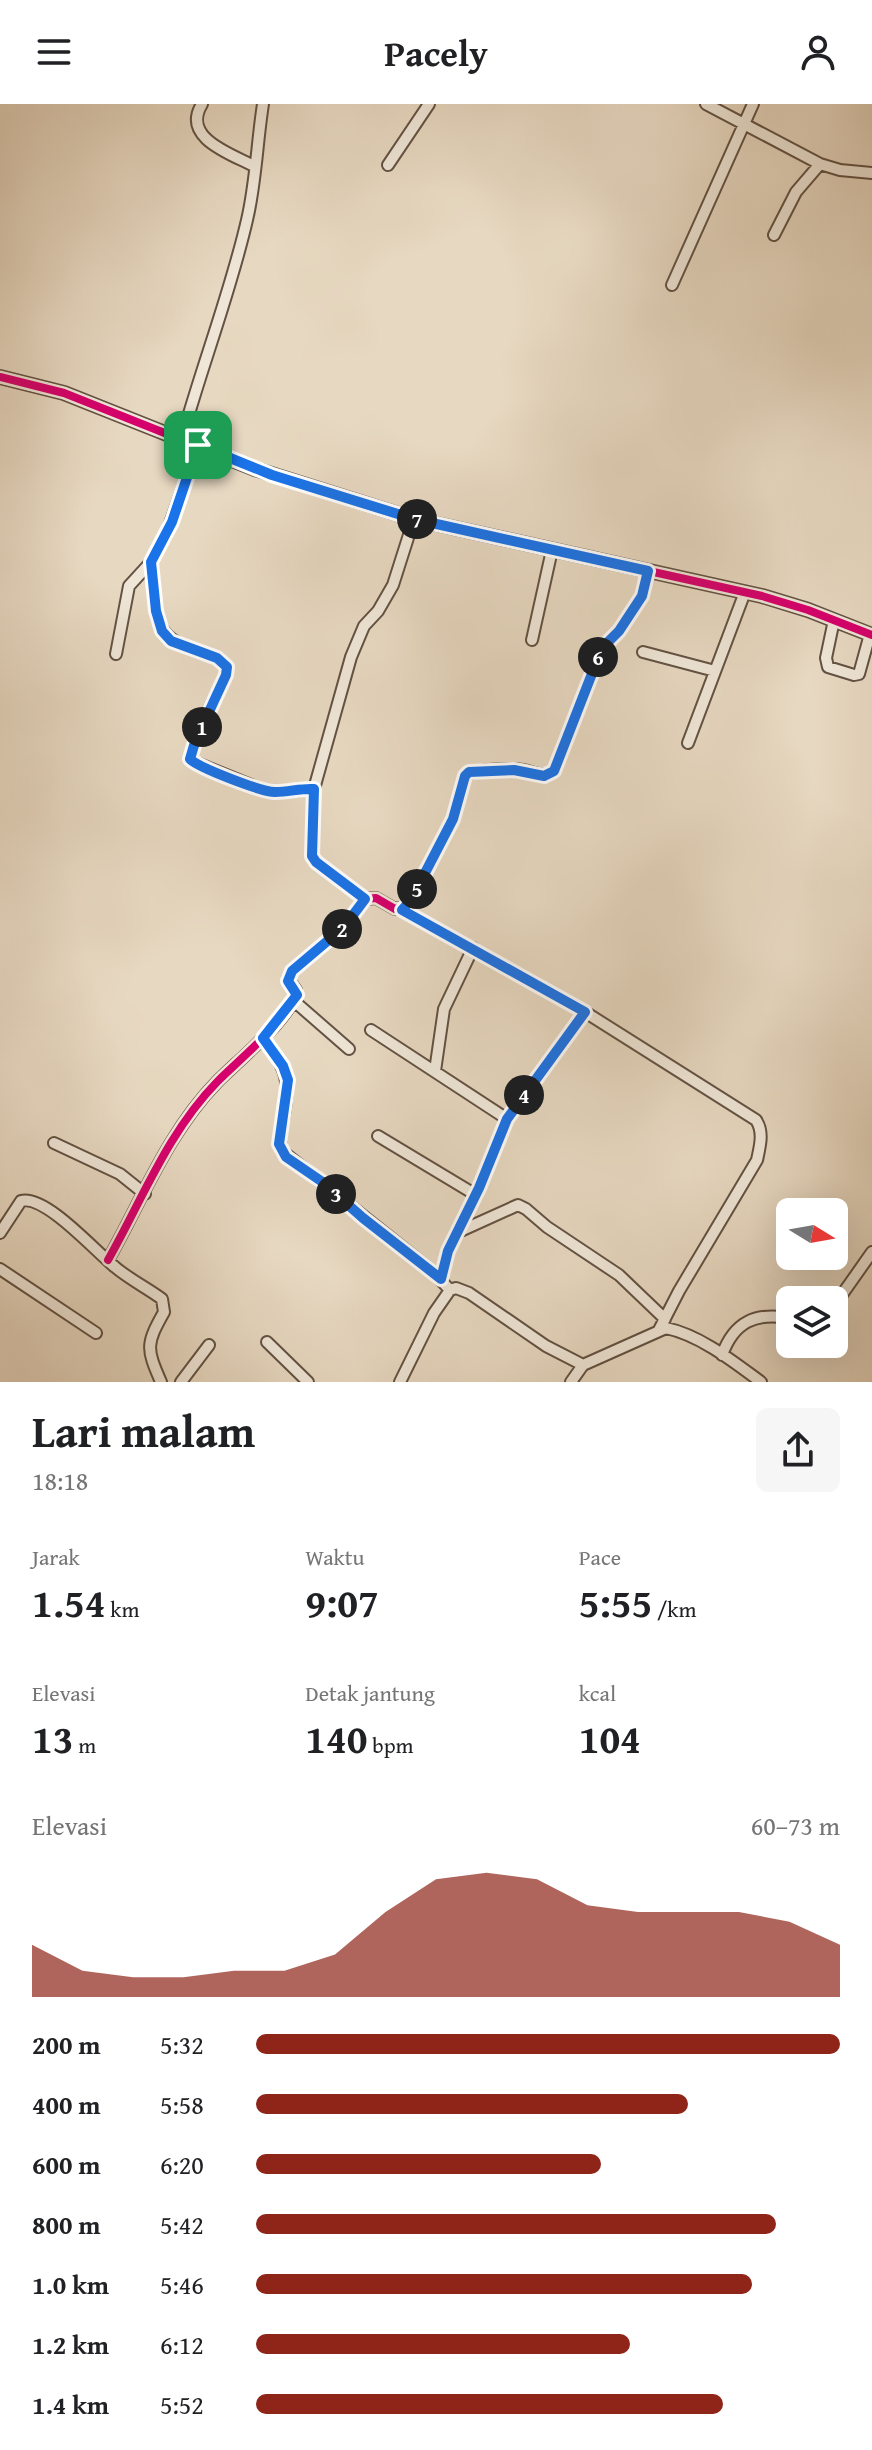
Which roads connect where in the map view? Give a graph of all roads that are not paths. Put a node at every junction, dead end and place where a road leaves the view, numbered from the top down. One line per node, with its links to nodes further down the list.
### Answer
1 (202, 104): 9 (street)
2 (263, 104): 9 (street)
3 (429, 104): 8 (street)
4 (706, 104): 6 (street)
5 (753, 104): 6 (street)
6 (744, 124): 7 (street); 12 (street)
7 (820, 164): 10 (street); 11 (street)
8 (388, 165)
9 (254, 166): 14 (street)
10 (872, 173)
11 (774, 235)
12 (672, 285)
13 (0, 377): 14 (street)
14 (182, 438): 15 (street)
15 (198, 445): 16 (street); 18 (street)
16 (414, 519): 17 (street); 28 (street)
17 (552, 550): 19 (street); 23 (street)
18 (151, 562): 25 (street); 28 (street)
19 (648, 571): 20 (street); 30 (street)
20 (745, 592): 21 (street); 26 (street)
21 (834, 620): 22 (street); 22 (street)
22 (871, 634)
23 (532, 640)
24 (643, 652): 26 (street)
25 (116, 654)
26 (715, 671): 27 (street)
27 (688, 743)
28 (314, 789): 29 (street)
29 (365, 899): 30 (street); 32 (street)
30 (402, 910): 31 (street)
31 (473, 948): 33 (street); 37 (street)
32 (294, 1001): 35 (street); 36 (street)
33 (585, 1012): 38 (street); 52 (street)
34 (371, 1030): 37 (street)
35 (263, 1038): 41 (street); 48 (street)
36 (349, 1049)
37 (435, 1071): 38 (street)
38 (507, 1119): 42 (street)
39 (378, 1136): 42 (street)
40 (54, 1143): 41 (street)
41 (145, 1194): 46 (street)
42 (476, 1195): 44 (street)
43 (0, 1233): 46 (street)
44 (456, 1233): 48 (street); 52 (street)
45 (872, 1252): 49 (street)
46 (108, 1260): 59 (street)
47 (0, 1269): 54 (street)
48 (441, 1279): 50 (street)
49 (848, 1286)
50 (450, 1290): 58 (street); 62 (street)
51 (776, 1317): 57 (street)
52 (665, 1319): 53 (street)
53 (659, 1330): 57 (street); 58 (street)
54 (96, 1333)
55 (267, 1342): 61 (street)
56 (209, 1345): 60 (street)
57 (722, 1355): 64 (street)
58 (583, 1365): 63 (street)
59 (161, 1382)
60 (181, 1382)
61 (308, 1382)
62 (400, 1382)
63 (571, 1382)
64 (761, 1382)

